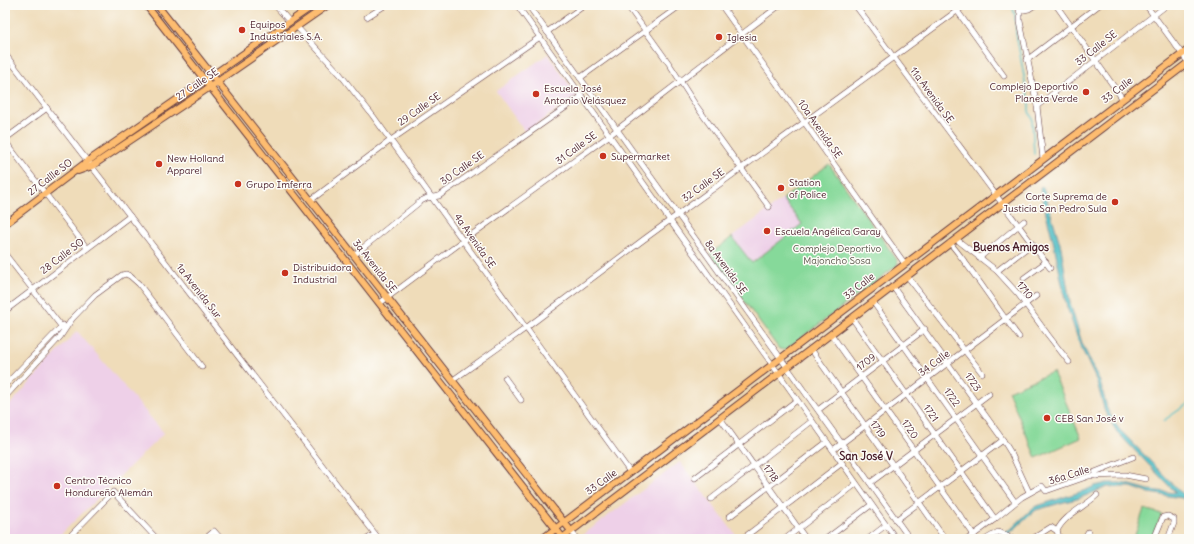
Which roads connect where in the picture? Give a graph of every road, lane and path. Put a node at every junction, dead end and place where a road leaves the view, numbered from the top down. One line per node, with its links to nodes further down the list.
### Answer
1 (147, 5): 2 (street); 44 (main road, 3a Avenida SE)
2 (158, 5): 40 (main road, 3a Avenida SE)
3 (275, 5): 26 (street)
4 (314, 5): 26 (main road, 27 Calle SE)
5 (328, 5): 28 (main road, 27 Calle SE)
6 (386, 5): 25 (street)
7 (517, 5): 32 (street, 8a Avenida SE)
8 (528, 5): 30 (street, 8a Avenida SE)
9 (585, 5): 30 (street)
10 (627, 5): 29 (street)
11 (681, 5): 29 (street)
12 (721, 5): 31 (street, 10a Avenida SE)
13 (780, 5): 31 (street, 31 Calle SE)
14 (855, 5): 36 (street, 11a Avenida SE)
15 (952, 5): 23 (street)
16 (965, 5): 23 (street, 32 Calle SE)
17 (1035, 5): 22 (street)
18 (1056, 5): 27 (street)
19 (1099, 5): 27 (street)
20 (1146, 5): 24 (street)
21 (1167, 5): 24 (street, 33 Calle SE)
22 (1020, 8): 37 (street)
23 (957, 11): 36 (street, 32 Calle SE); 41 (street)
24 (1154, 15): 35 (street); 38 (street, 33 Calle SE)
25 (368, 17)
26 (290, 22): 40 (main road, 27 Calle SE)
27 (1071, 26): 37 (street); 38 (street)
28 (297, 27): 45 (main road, 27 Calle SE); 55 (street, 4a Avenida SE)
29 (645, 30): 42 (street); 43 (street)
30 (547, 32): 42 (street, 8a Avenida SE)
31 (741, 33): 43 (street, 31 Calle SE); 51 (street, 10a Avenida SE)
32 (540, 37): 47 (street, 8a Avenida SE); 55 (street, 29 Calle SE)
33 (1189, 49): 35 (main road, 33 Calle)
34 (5, 54): 50 (street, 1a Avenida Sur)
35 (1182, 54): 39 (street); 48 (main road, 33 Calle)
36 (893, 57): 51 (street, 32 Calle SE); 61 (street, 11a Avenida SE)
37 (1027, 60): 49 (street)
38 (1095, 60): 48 (street); 49 (street, 33 Calle SE)
39 (1188, 62): 64 (main road, 33 Calle)
40 (213, 76): 44 (main road, 27 Calle SE); 45 (main road, 3a Avenida SE)
41 (1004, 76)
42 (580, 78): 52 (street, 8a Avenida SE)
43 (680, 80): 52 (street, 31 Calle SE); 58 (street)
44 (206, 81): 46 (main road, 3a Avenida SE); 57 (main road, 27 Calle SE)
45 (218, 82): 46 (main road, 27 Calle SE); 63 (main road, 3a Avenida SE)
46 (210, 87): 57 (main road, 27 Calle SE); 90 (main road, 3a Avenida SE)
47 (582, 96): 53 (street, 8a Avenida SE); 62 (street, 30 Calle SE)
48 (1122, 98): 56 (main road, 33 Calle)
49 (1037, 106): 56 (street)
50 (47, 108): 54 (street); 57 (street, 1a Avenida Sur)
51 (804, 122): 58 (street, 32 Calle SE); 80 (street, 10a Avenida SE)
52 (617, 129): 53 (street, 31 Calle SE); 66 (street, 8a Avenida SE)
53 (610, 135): 68 (street, 8a Avenida SE); 72 (street, 31 Calle SE)
54 (5, 140): 60 (street)
55 (391, 140): 62 (street, 4a Avenida SE); 63 (street, 29 Calle SE)
56 (1043, 159): 61 (main road, 33 Calle)
57 (90, 164): 59 (main road, 27 Calle SE); 67 (street, 1a Avenida Sur)
58 (741, 168): 65 (street); 66 (street, 32 Calle SE)
59 (73, 172): 60 (main road, 27 Callle SO)
60 (45, 194): 70 (main road, 27 Callle SO); 75 (street)
61 (995, 195): 64 (street, 11a Avenida SE); 80 (main road, 33 Calle)
62 (433, 197): 72 (street, 4a Avenida SE); 77 (street, 30 Calle SE)
63 (311, 200): 77 (main road, 3a Avenida SE)
64 (1002, 204): 71 (street, 11a Avenida SE); 73 (main road, 33 Calle)
65 (769, 207)
66 (678, 214): 68 (street, 32 Calle SE); 103 (street, 8a Avenida SE)
67 (130, 216): 75 (street, 28 Calle SO); 170 (street, 1a Avenida Sur)
68 (670, 220): 96 (street, 32 Calle SE); 107 (street, 8a Avenida SE)
69 (1024, 221): 71 (street)
70 (5, 224)
71 (1018, 226): 74 (street, 11a Avenida SE); 78 (street)
72 (463, 241): 88 (street, 31 Calle SE); 96 (street, 4a Avenida SE)
73 (953, 241): 78 (street, 1710); 83 (main road, 33 Calle); 94 (street)
74 (1032, 244): 79 (street, 11a Avenida SE); 82 (street)
75 (87, 248): 86 (street, 28 Calle SO)
76 (5, 254): 86 (street)
77 (354, 255): 88 (main road, 3a Avenida SE)
78 (979, 258): 82 (street, 1710)
79 (1046, 262): 81 (street, 11a Avenida SE); 84 (street)
80 (904, 264): 103 (main road, 33 Calle)
81 (1050, 268)
82 (997, 272): 91 (street, 1710)
83 (908, 276): 85 (main road, 33 Calle); 102 (street)
84 (1024, 278)
85 (893, 287): 89 (main road, 33 Calle); 97 (street, 1723)
86 (33, 290): 92 (street, 28 Calle SO); 95 (street)
87 (1036, 296): 91 (street, 34 Calle)
88 (388, 298): 90 (street, 31 Calle SE); 117 (main road, 3a Avenida SE)
89 (873, 302): 93 (main road, 33 Calle); 100 (street, 1722)
90 (380, 303): 166 (main road, 3a Avenida SE)
91 (1025, 304): 94 (street, 34 Calle); 105 (street, 1710)
92 (5, 312)
93 (852, 318): 98 (main road, 33 Calle); 104 (street, 1721)
94 (1005, 320): 99 (street); 102 (street, 34 Calle)
95 (63, 328): 108 (street); 112 (street); 116 (street)
96 (526, 328): 117 (street, 32 Calle SE); 145 (street, 4a Avenida SE)
97 (925, 329): 100 (street, 1709); 106 (street, 1723)
98 (831, 334): 101 (main road, 33 Calle); 113 (street, 1720)
99 (1019, 337)
100 (904, 345): 104 (street, 1709); 115 (street, 1722)
101 (811, 349): 109 (main road, 33 Calle); 119 (street, 1719)
102 (965, 350): 106 (street, 34 Calle); 111 (street)
103 (781, 358): 107 (main road, 33 Calle); 109 (street, 8a Avenida SE)
104 (883, 361): 113 (street, 1709); 122 (street, 1721)
105 (1069, 362)
106 (948, 363): 115 (street, 34 Calle); 125 (street, 1723)
107 (773, 365): 110 (street, 8a Avenida SE); 145 (main road, 33 Calle)
108 (202, 367)
109 (787, 367): 110 (main road, 33 Calle); 126 (street, 8a Avenida SE)
110 (779, 373): 124 (street, 8a Avenida SE); 128 (main road, 33 Calle)
111 (982, 373)
112 (15, 375): 116 (street); 118 (street)
113 (862, 377): 119 (street, 1709); 127 (street, 1720)
114 (505, 378): 123 (street)
115 (928, 378): 122 (street, 34 Calle); 129 (street, 1722)
116 (20, 380): 120 (street)
117 (453, 380): 163 (main road, 3a Avenida SE)
118 (5, 386)
119 (841, 392): 126 (street, 1709); 131 (street, 1719)
120 (6, 394)
121 (989, 394): 125 (street)
122 (907, 395): 127 (street, 34 Calle); 132 (street, 1721)
123 (520, 400)
124 (797, 400): 130 (street, 8a Avenida SE); 135 (street)
125 (977, 403): 129 (street); 133 (street, 1723)
126 (818, 410): 136 (street, 8a Avenida SE)
127 (886, 411): 131 (street, 34 Calle); 138 (street, 1720)
128 (720, 418): 135 (street, 1718); 167 (main road, 33 Calle)
129 (956, 419): 132 (street); 139 (street, 1722)
130 (812, 421): 134 (street, 8a Avenida SE); 142 (street)
131 (865, 427): 136 (street, 34 Calle); 143 (street, 1719)
132 (935, 434): 138 (street); 144 (street, 1721)
133 (1003, 440): 139 (street); 153 (street, 1723)
134 (827, 442): 137 (street, 8a Avenida SE); 151 (street)
135 (739, 444): 142 (street, 1718); 147 (street)
136 (842, 444): 137 (street, 34 Calle); 149 (street, 8a Avenida SE)
137 (833, 450): 141 (street, 8a Avenida SE)
138 (914, 450): 143 (street); 152 (street, 1720)
139 (982, 456): 144 (street); 156 (street, 1722)
140 (1133, 457): 146 (street)
141 (842, 463): 150 (street, 8a Avenida SE); 159 (street)
142 (754, 466): 151 (street, 1718); 155 (street)
143 (893, 466): 149 (street); 157 (street, 1719)
144 (961, 471): 152 (street); 161 (street, 1721)
145 (630, 472): 163 (main road, 33 Calle)
146 (1096, 476): 148 (street, 36a Calle); 153 (street, 36a Calle)
147 (695, 478)
148 (1146, 478)
149 (870, 483): 162 (street, 8a Avenida SE)
150 (856, 484): 158 (street, 8a Avenida SE); 165 (street)
151 (769, 486): 159 (street, 1718); 160 (street)
152 (940, 487): 157 (street); 171 (street, 1720)
153 (1029, 492): 156 (street)
154 (1097, 495): 168 (street)
155 (711, 499)
156 (1015, 502): 161 (street)
157 (919, 503): 162 (street); 188 (street, 1719)
158 (871, 505): 164 (street, 8a Avenida SE); 184 (street)
159 (784, 507): 165 (street, 1718); 181 (street)
160 (729, 517)
161 (995, 519): 171 (street)
162 (896, 520): 187 (street, 8a Avenida SE)
163 (564, 522): 166 (main road, 33 Calle); 167 (main road, 3a Avenida SE)
164 (886, 525): 185 (street); 186 (street, 8a Avenida SE)
165 (799, 528): 182 (street); 183 (street, 1718)
166 (555, 529): 178 (main road, 33 Calle); 179 (main road, 3a Avenida SE)
167 (571, 531): 179 (main road, 33 Calle); 180 (street, 3a Avenida SE)
168 (1057, 531): 192 (street); 193 (street)
169 (1088, 532): 194 (street)
170 (375, 534): 176 (street); 177 (street, 1a Avenida Sur)
171 (974, 535): 189 (street)
172 (67, 539): 173 (street)
173 (157, 539)
174 (205, 539): 175 (street)
175 (221, 539)
176 (366, 539)
177 (379, 539)
178 (542, 539)
179 (562, 539)
180 (577, 539)
181 (742, 539)
182 (786, 539)
183 (806, 539)
184 (826, 539)
185 (868, 539)
186 (896, 539)
187 (910, 539)
188 (945, 539)
189 (968, 539)
190 (986, 539): 191 (street)
191 (1013, 539)
192 (1032, 539)
193 (1058, 539)
194 (1084, 539)
195 (1154, 539): 196 (street)
196 (1168, 539)

